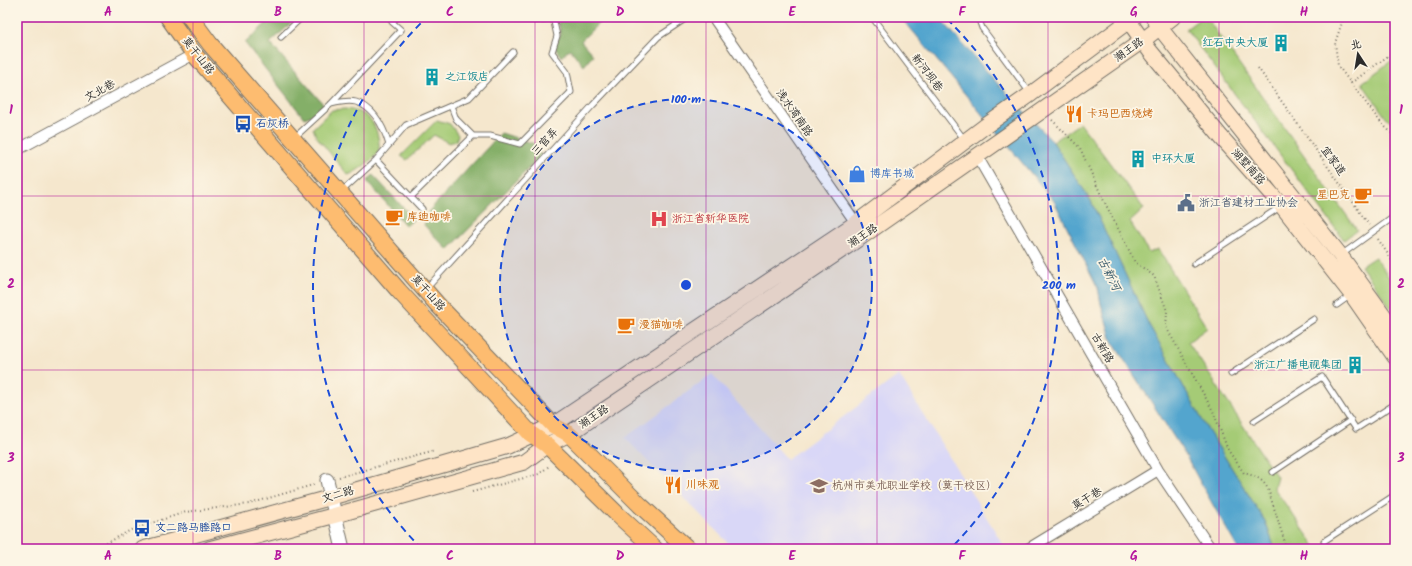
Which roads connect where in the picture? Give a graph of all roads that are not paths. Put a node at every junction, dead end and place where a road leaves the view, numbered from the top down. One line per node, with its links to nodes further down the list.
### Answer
1 (168, 17): 18 (main road, 莫干山路)
2 (190, 17): 23 (main road, 莫干山路)
3 (302, 17): 15 (lane)
4 (387, 17): 13 (lane)
5 (397, 17): 13 (lane)
6 (553, 17): 22 (lane)
7 (688, 17): 37 (lane, 三官弄)
8 (713, 17): 34 (street, 浅水湾南路)
9 (872, 17): 24 (lane, 新河坝巷)
10 (978, 17): 19 (lane)
11 (1173, 17): 14 (main road, 潮王路)
12 (1130, 18): 16 (main road, 湖墅南路); 19 (main road, 潮王路)
13 (392, 22): 20 (lane)
14 (1157, 22): 16 (main road, 潮王路); 35 (main road, 湖墅南路)
15 (281, 37)
16 (1142, 41): 27 (main road, 潮王路); 31 (main road, 湖墅南路)
17 (513, 52): 21 (lane)
18 (194, 54): 26 (street, 文北巷); 48 (main road, 莫干山路)
19 (1026, 98): 24 (main road, 潮王路)
20 (331, 104): 23 (lane); 25 (lane)
21 (451, 106): 22 (lane); 25 (lane)
22 (473, 136): 30 (lane)
23 (293, 139): 29 (main road, 莫干山路)
24 (966, 141): 34 (main road, 潮王路)
25 (389, 145): 28 (lane)
26 (17, 150)
27 (977, 156): 49 (main road, 潮王路); 51 (street, 古新路)
28 (376, 160): 29 (lane); 30 (lane)
29 (340, 193): 37 (main road, 莫干山路)
30 (411, 197): 32 (lane)
31 (1282, 206): 36 (lane); 38 (main road, 湖墅南路)
32 (422, 209)
33 (1395, 216): 35 (lane)
34 (856, 223): 47 (main road, 潮王路)
35 (1340, 255): 41 (main road, 湖墅南路)
36 (1194, 264)
37 (425, 290): 47 (main road, 莫干山路)
38 (1352, 295): 39 (lane); 42 (main road, 湖墅南路)
39 (1337, 305)
40 (1314, 319): 43 (lane)
41 (1395, 331)
42 (1395, 357)
43 (1231, 374)
44 (1395, 404): 45 (lane)
45 (1351, 420): 46 (lane); 52 (lane)
46 (1254, 421)
47 (554, 425): 48 (main road, 潮王路); 49 (main road, 莫干山路)
48 (531, 434): 50 (main road, 莫干山路); 55 (main road, 文二路)
49 (569, 434): 50 (main road, 潮王路); 62 (main road, 莫干山路)
50 (547, 445): 56 (main road, 文二路); 61 (main road, 莫干山路)
51 (1158, 470): 63 (street, 莫干巷); 64 (street, 古新路)
52 (1273, 472)
53 (327, 480): 55 (street)
54 (1395, 495): 57 (lane)
55 (332, 497): 56 (street); 58 (main road, 文二路)
56 (336, 515): 59 (main road, 文二路); 60 (street)
57 (1324, 540)
58 (143, 549)
59 (209, 549)
60 (343, 549)
61 (655, 549)
62 (688, 549)
63 (1028, 549)
64 (1211, 549)

